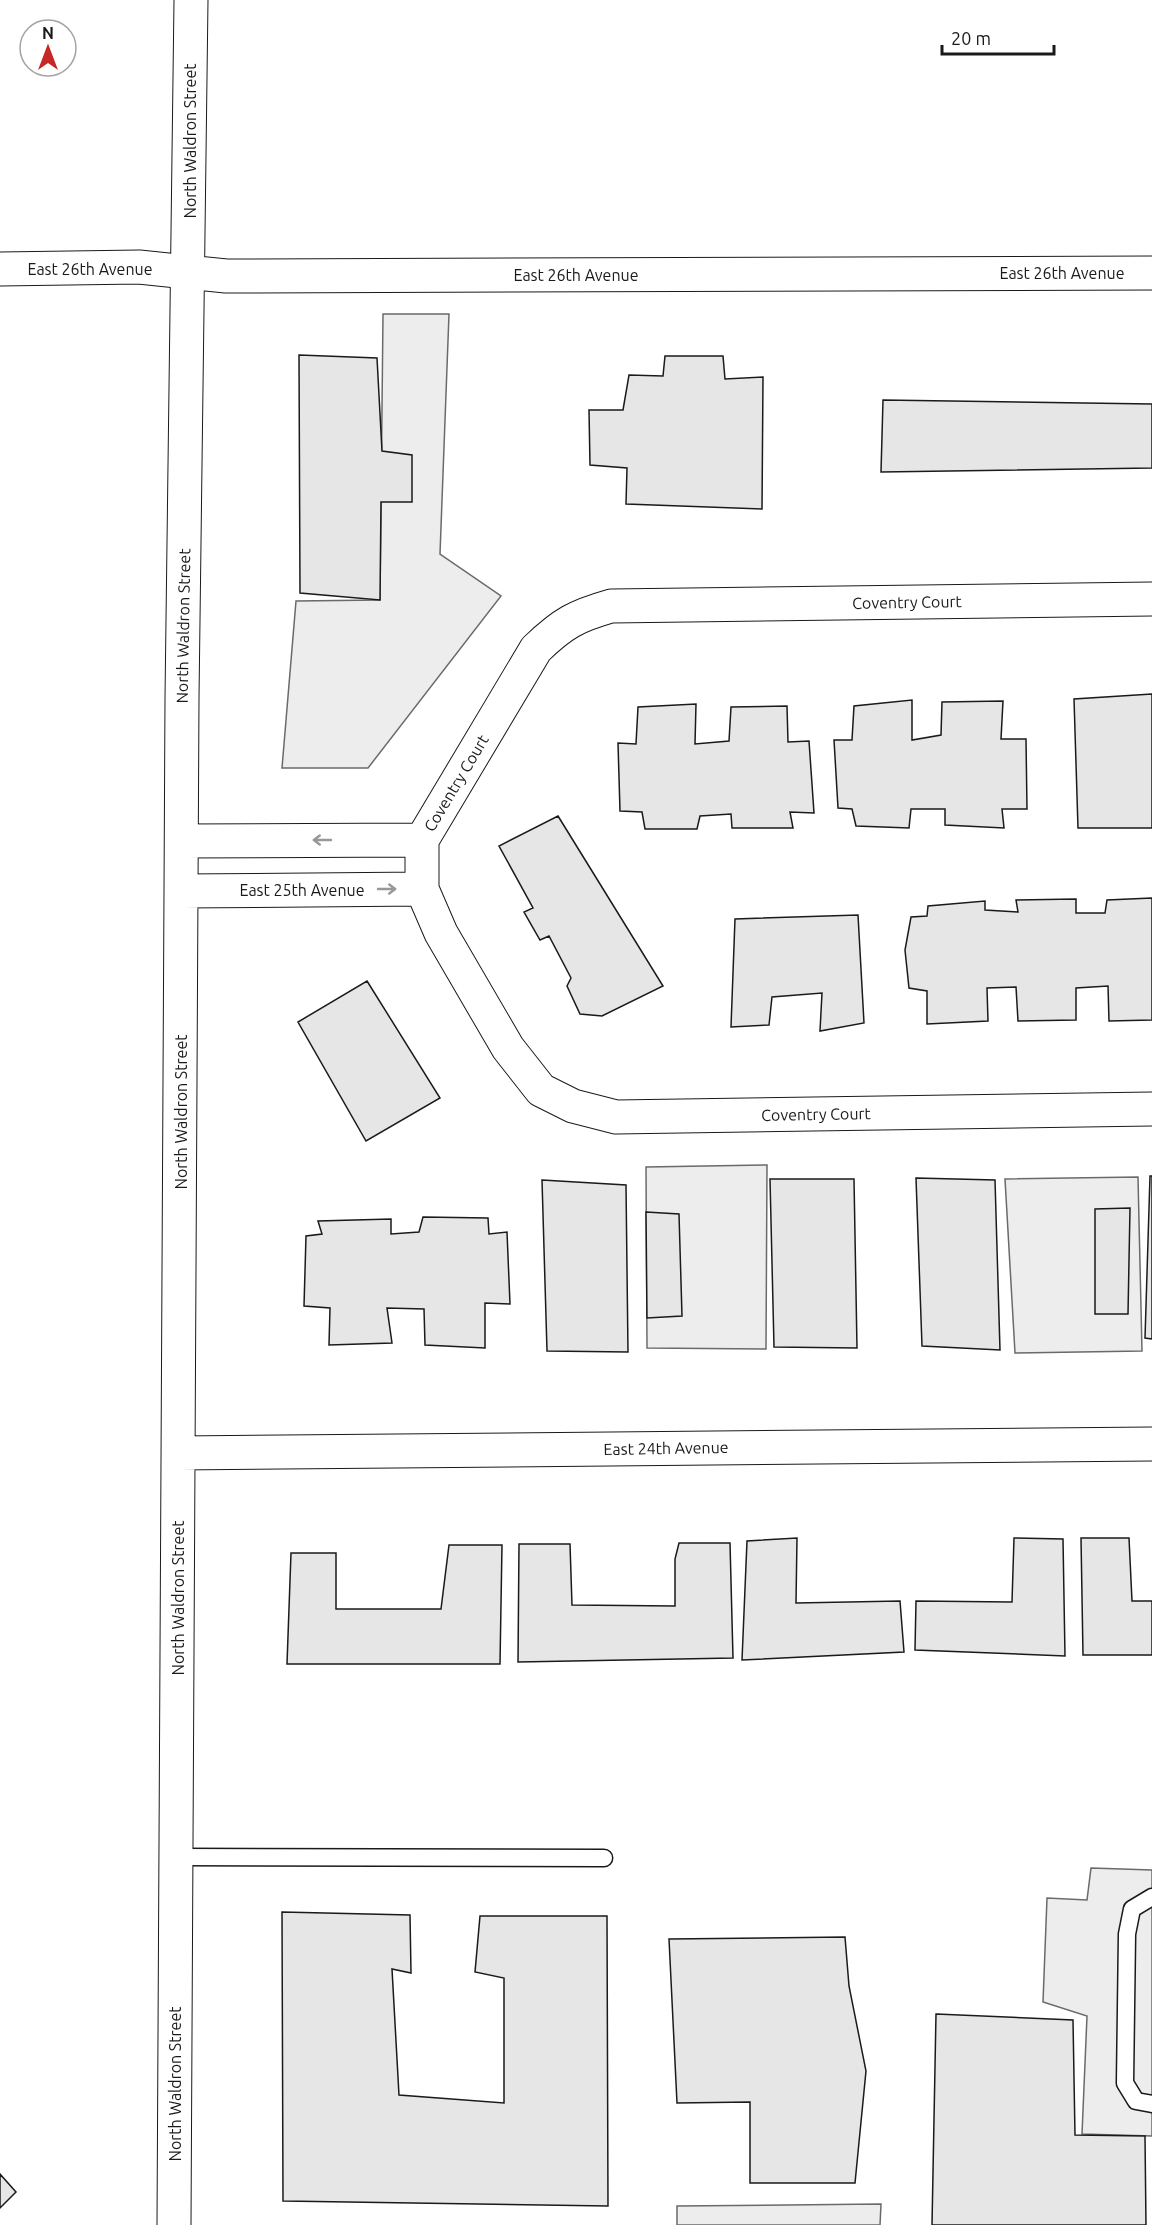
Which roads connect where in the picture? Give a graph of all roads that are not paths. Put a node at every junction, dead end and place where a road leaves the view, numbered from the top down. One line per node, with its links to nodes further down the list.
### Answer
1 (191, 0): 3 (street, North Waldron Street)
2 (0, 269): 3 (street, East 26th Avenue)
3 (188, 272): 4 (street, East 26th Avenue); 7 (street, North Waldron Street)
4 (1152, 273)
5 (1152, 599): 6 (street, Coventry Court)
6 (422, 840): 7 (street, one-way to 7); 8 (street, Coventry Court)
7 (182, 841): 9 (street, North Waldron Street)
8 (422, 889): 9 (street, East 25th Avenue, one-way to 8); 10 (street, Coventry Court)
9 (182, 891): 12 (street, North Waldron Street)
10 (1152, 1109)
11 (1152, 1444): 12 (street, East 24th Avenue)
12 (180, 1453): 13 (street, North Waldron Street)
13 (177, 1857): 14 (lane); 17 (street, North Waldron Street)
14 (604, 1858)
15 (1152, 1897): 16 (lane)
16 (1152, 2103)
17 (174, 2225)

